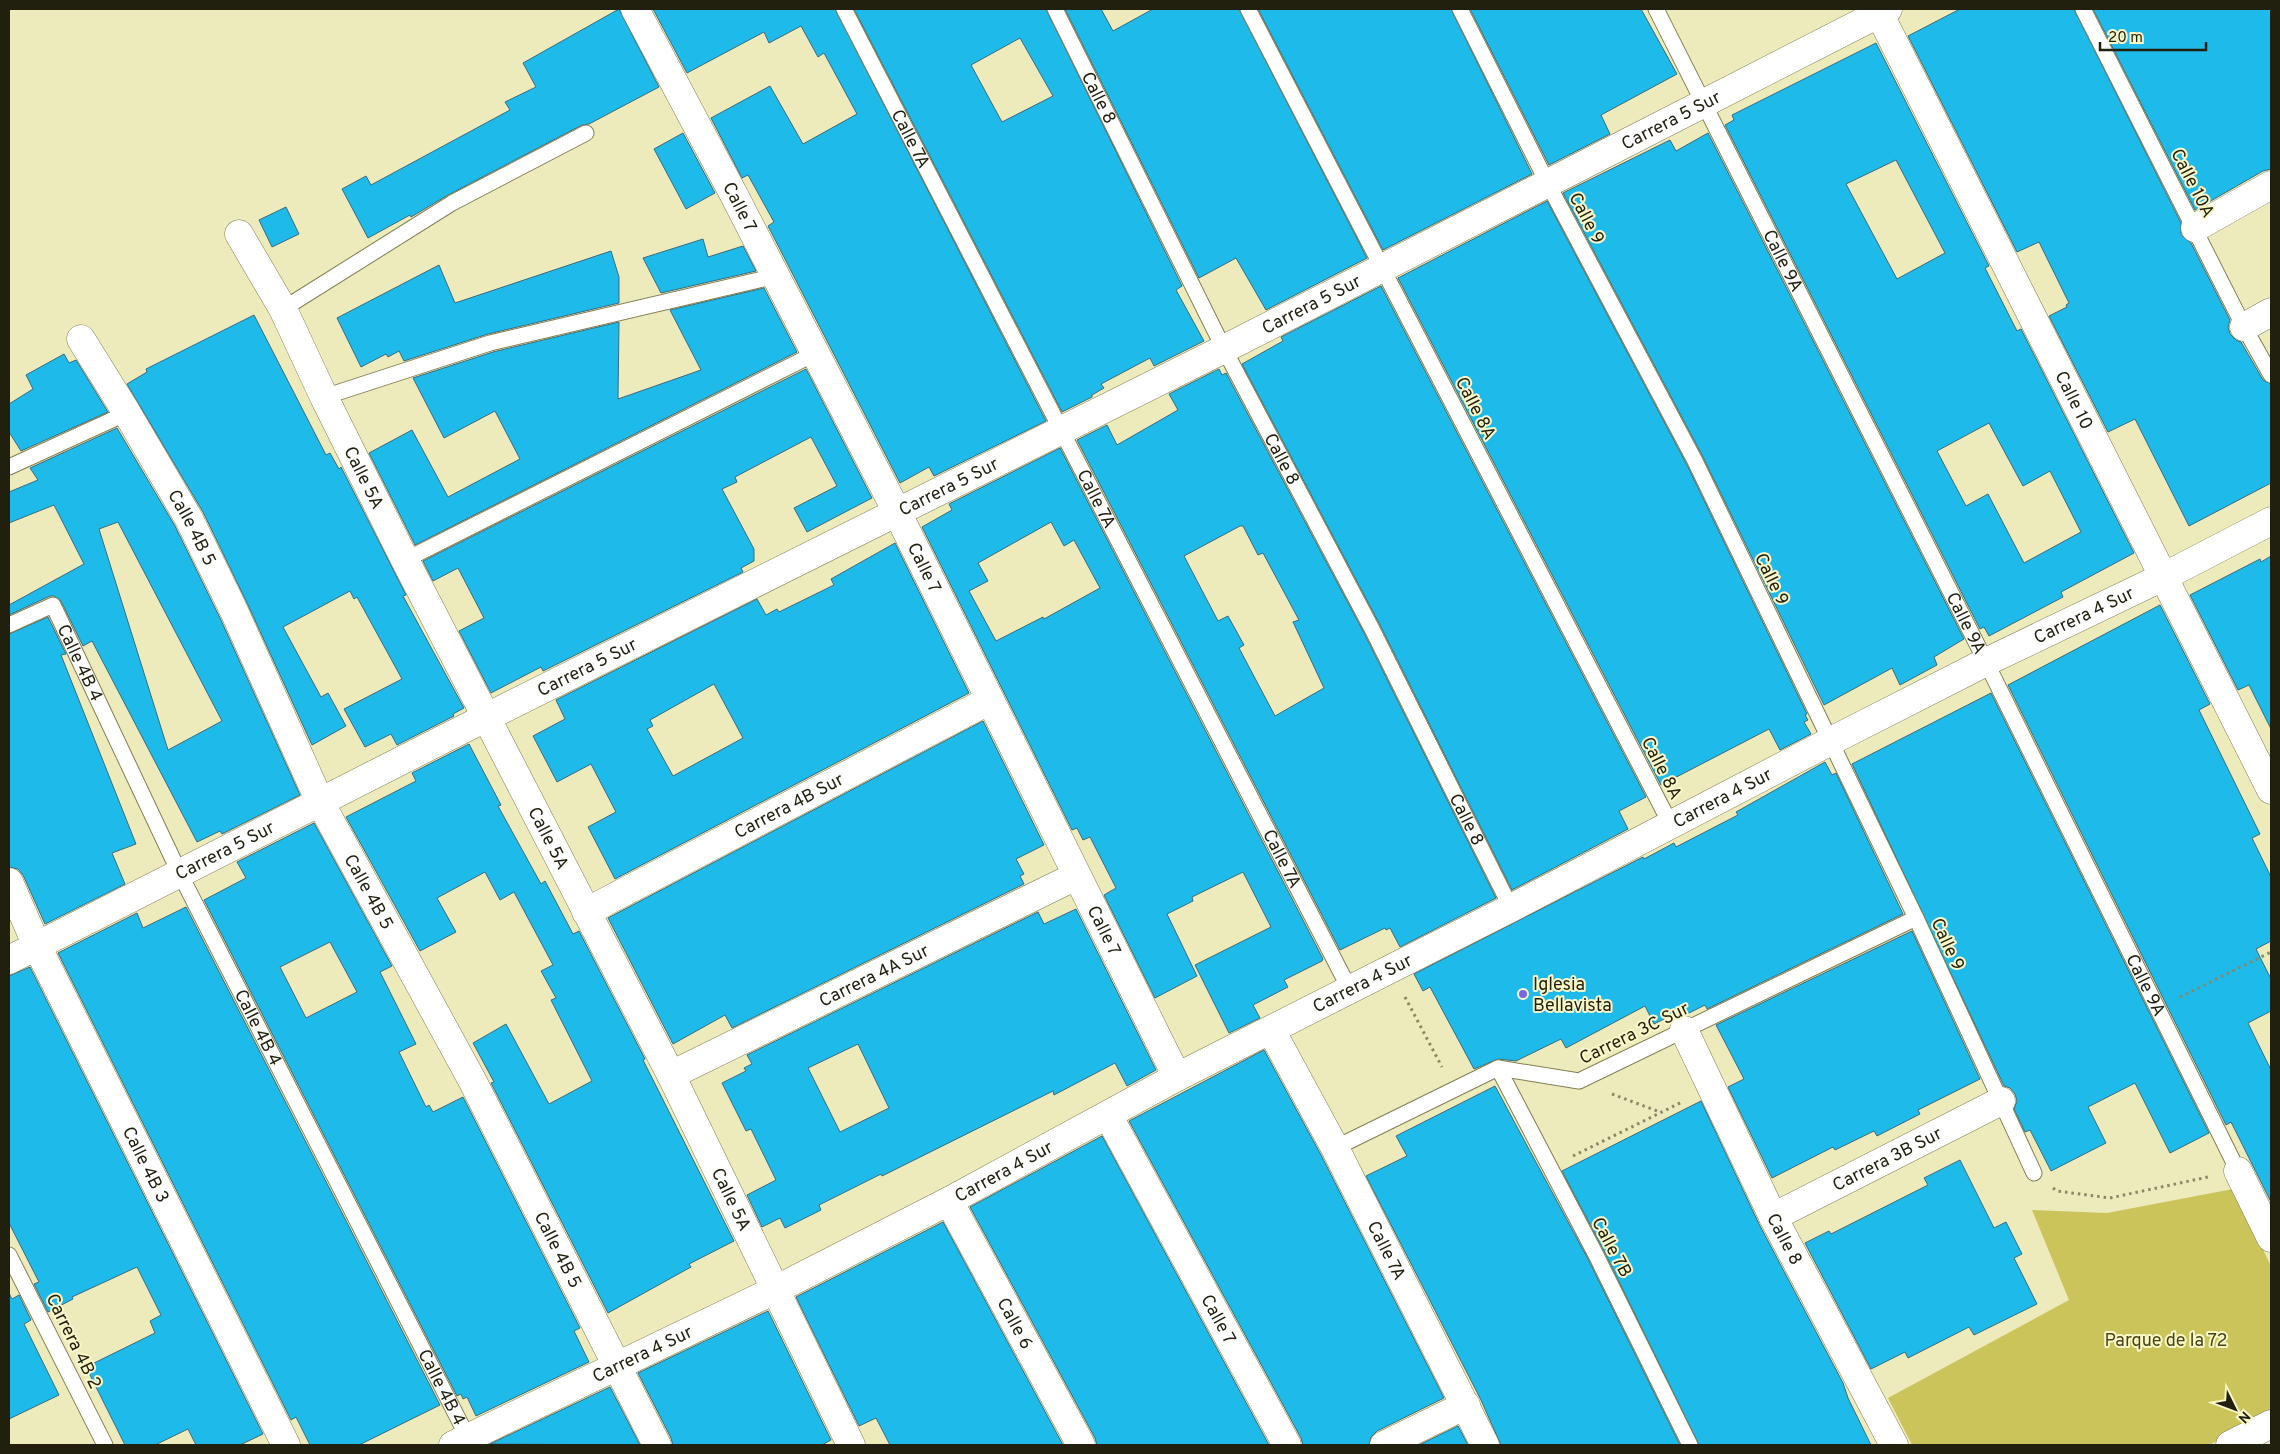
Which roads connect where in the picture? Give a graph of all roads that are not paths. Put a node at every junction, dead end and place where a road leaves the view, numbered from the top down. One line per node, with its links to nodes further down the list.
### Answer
1 (635, 9): 16 (street, Calle 7)
2 (844, 9): 26 (lane, Calle 7A)
3 (1054, 9): 21 (lane, Calle 8)
4 (1248, 9): 15 (lane, Calle 8A)
5 (1460, 9): 11 (lane, Calle 9)
6 (1656, 9): 9 (lane, Calle 9A)
7 (2083, 9): 13 (lane, Calle 10A)
8 (1881, 10): 9 (street, Carrera 5 Sur); 31 (street, Calle 10)
9 (1704, 103): 11 (street, Carrera 5 Sur); 33 (lane, Calle 9A)
10 (586, 133): 17 (lane)
11 (1548, 184): 15 (street, Carrera 5 Sur); 36 (lane, Calle 9)
12 (2271, 185): 13 (street)
13 (2195, 228): 19 (lane, Calle 10A)
14 (240, 234): 17 (street, Calle 5A)
15 (1383, 269): 21 (street, Carrera 5 Sur); 39 (lane, Calle 8A)
16 (776, 276): 22 (street, Calle 7); 24 (lane)
17 (283, 309): 24 (street, Calle 5A)
18 (2271, 312): 19 (street)
19 (2244, 327): 23 (lane, Calle 10A)
20 (81, 339): 25 (street, Calle 4B 5)
21 (1224, 349): 26 (street, Carrera 5 Sur); 43 (lane, Calle 8)
22 (816, 353): 28 (street, Calle 7); 30 (lane)
23 (2271, 375)
24 (324, 398): 30 (street, Calle 5A)
25 (127, 413): 27 (lane); 38 (street, Calle 4B 5)
26 (1062, 429): 28 (street, Carrera 5 Sur); 48 (lane, Calle 7A)
27 (9, 467)
28 (898, 514): 34 (street, Calle 7); 35 (street, Carrera 5 Sur)
29 (2271, 521): 31 (street, Carrera 4 Sur)
30 (405, 560): 35 (street, Calle 5A)
31 (2165, 576): 33 (street, Carrera 4 Sur); 37 (street, Calle 10)
32 (9, 625): 40 (lane, Calle 4B 4)
33 (1986, 662): 36 (street, Carrera 4 Sur); 57 (lane, Calle 9A)
34 (990, 700): 41 (street, Calle 7); 44 (street, Carrera 4B Sur)
35 (487, 717): 38 (street, Carrera 5 Sur); 44 (street, Calle 5A)
36 (1830, 741): 39 (street, Carrera 4 Sur); 45 (lane, Calle 9)
37 (2271, 790)
38 (320, 802): 40 (street, Carrera 5 Sur); 64 (street, Calle 4B 5)
39 (1671, 825): 43 (street, Carrera 4 Sur)
40 (179, 872): 46 (street, Carrera 5 Sur); 67 (lane, Calle 4B 4)
41 (1076, 876): 52 (street, Carrera 4A Sur); 53 (street, Calle 7)
42 (9, 882): 46 (street, Calle 4B 3)
43 (1511, 908): 48 (street, Carrera 4 Sur)
44 (586, 912): 52 (street, Calle 5A)
45 (1916, 918): 50 (lane, Carrera 3C Sur); 54 (lane, Calle 9)
46 (37, 946): 47 (street, Carrera 5 Sur); 69 (street, Calle 4B 3)
47 (9, 960)
48 (1350, 990): 49 (street, Carrera 4 Sur)
49 (1272, 1030): 53 (street, Carrera 4 Sur); 56 (street, Calle 7A)
50 (1684, 1030): 51 (lane, Carrera 3C Sur); 60 (street, Calle 8)
51 (1498, 1068): 56 (lane); 76 (lane, Calle 7B)
52 (671, 1075): 63 (street, Calle 5A)
53 (1177, 1077): 55 (street, Carrera 4 Sur)
54 (2001, 1101): 58 (lane, Calle 9); 60 (street, Carrera 3B Sur)
55 (1108, 1115): 59 (street, Carrera 4 Sur); 73 (street, Calle 7)
56 (1335, 1148): 65 (street, Calle 7A)
57 (2238, 1170): 61 (street, Calle 9A)
58 (2034, 1173)
59 (949, 1201): 63 (street, Carrera 4 Sur); 72 (street, Calle 6)
60 (1773, 1217): 77 (street, Calle 8)
61 (2271, 1238)
62 (9, 1255): 68 (lane, Carrera 4B 2)
63 (775, 1290): 64 (street, Carrera 4 Sur); 71 (street, Calle 5A)
64 (617, 1366): 67 (street, Carrera 4 Sur); 70 (street, Calle 4B 5)
65 (1466, 1405): 74 (street); 75 (street, Calle 7A)
66 (2271, 1424): 78 (street)
67 (464, 1443)
68 (105, 1445)
69 (286, 1445)
70 (657, 1445)
71 (851, 1445)
72 (1081, 1445)
73 (1287, 1445)
74 (1384, 1445)
75 (1486, 1445)
76 (1690, 1445)
77 (1894, 1445)
78 (2230, 1445)

